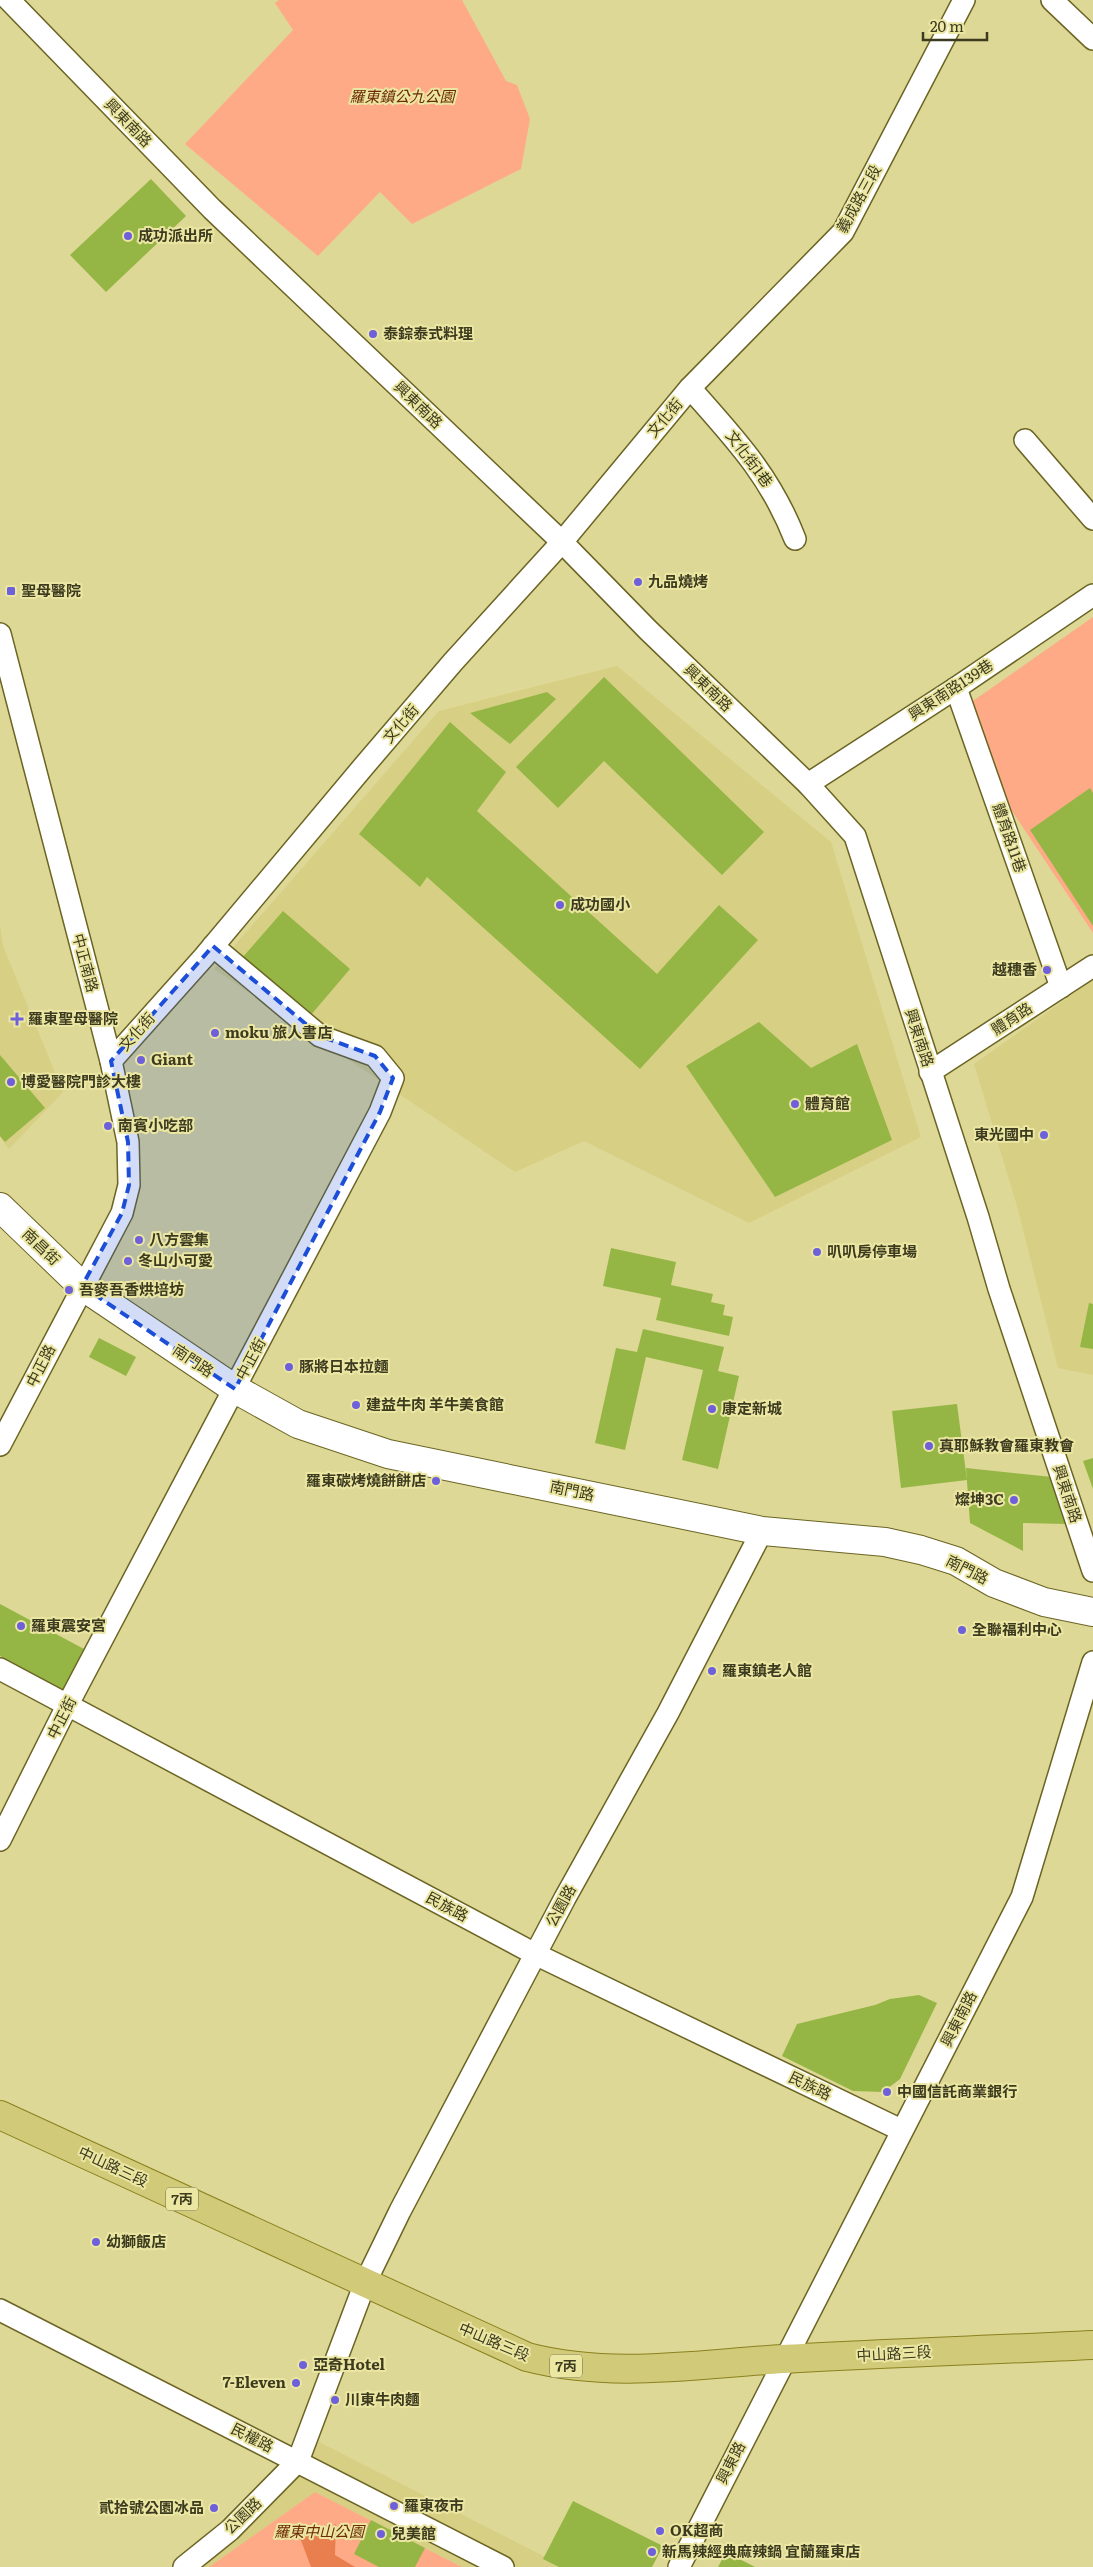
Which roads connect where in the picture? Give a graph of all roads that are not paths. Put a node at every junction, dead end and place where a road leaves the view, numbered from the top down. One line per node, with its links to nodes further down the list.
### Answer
1 (9, 0): 9 (street, 興東南路)
2 (964, 0): 5 (street, 義成路三段)
3 (1052, 0): 4 (street)
4 (1093, 39)
5 (690, 388): 8 (street, 文化街1巷); 9 (street, 文化街)
6 (1025, 440): 7 (street)
7 (1093, 519)
8 (795, 539)
9 (562, 542): 13 (street, 興東南路); 14 (street, 文化街)
10 (1093, 595): 12 (street, 興東南路139巷)
11 (0, 634): 17 (street, 中正南路)
12 (956, 688): 13 (street, 興東南路139巷); 16 (street, 體育路11巷)
13 (808, 784): 18 (street, 興東南路)
14 (213, 946): 17 (street, 文化街); 21 (street, 中正街)
15 (1093, 966): 16 (street, 體育路)
16 (1061, 987): 18 (street, 體育路)
17 (111, 1061): 20 (street, 中正南路)
18 (930, 1072): 24 (street, 興東南路)
19 (0, 1208): 20 (street, 南昌街)
20 (82, 1286): 21 (street, 南門路); 22 (street, 中正路)
21 (235, 1389): 23 (street, 南門路); 28 (street, 中正街)
22 (0, 1445)
23 (762, 1531): 25 (street, 南門路); 30 (street, 公園路)
24 (1093, 1571)
25 (1093, 1612)
26 (1093, 1662): 32 (street, 興東南路)
27 (0, 1669): 28 (street, 民族路)
28 (68, 1704): 29 (street, 中正街); 30 (street, 民族路)
29 (0, 1840)
30 (536, 1954): 32 (street, 民族路); 33 (street, 公園路)
31 (0, 2115): 33 (main road, 中山路三段 / 7丙)
32 (901, 2130): 36 (street, 興東南路)
33 (365, 2284): 36 (main road, 中山路三段 / 7丙); 37 (street, 公園路)
34 (0, 2310): 37 (street, 民權路)
35 (1093, 2345): 36 (main road, 中山路三段 / 7丙)
36 (784, 2359): 40 (street, 興東路)
37 (298, 2462): 38 (street, 公園路); 39 (street, 民權路)
38 (184, 2567)
39 (503, 2567)
40 (678, 2567)

